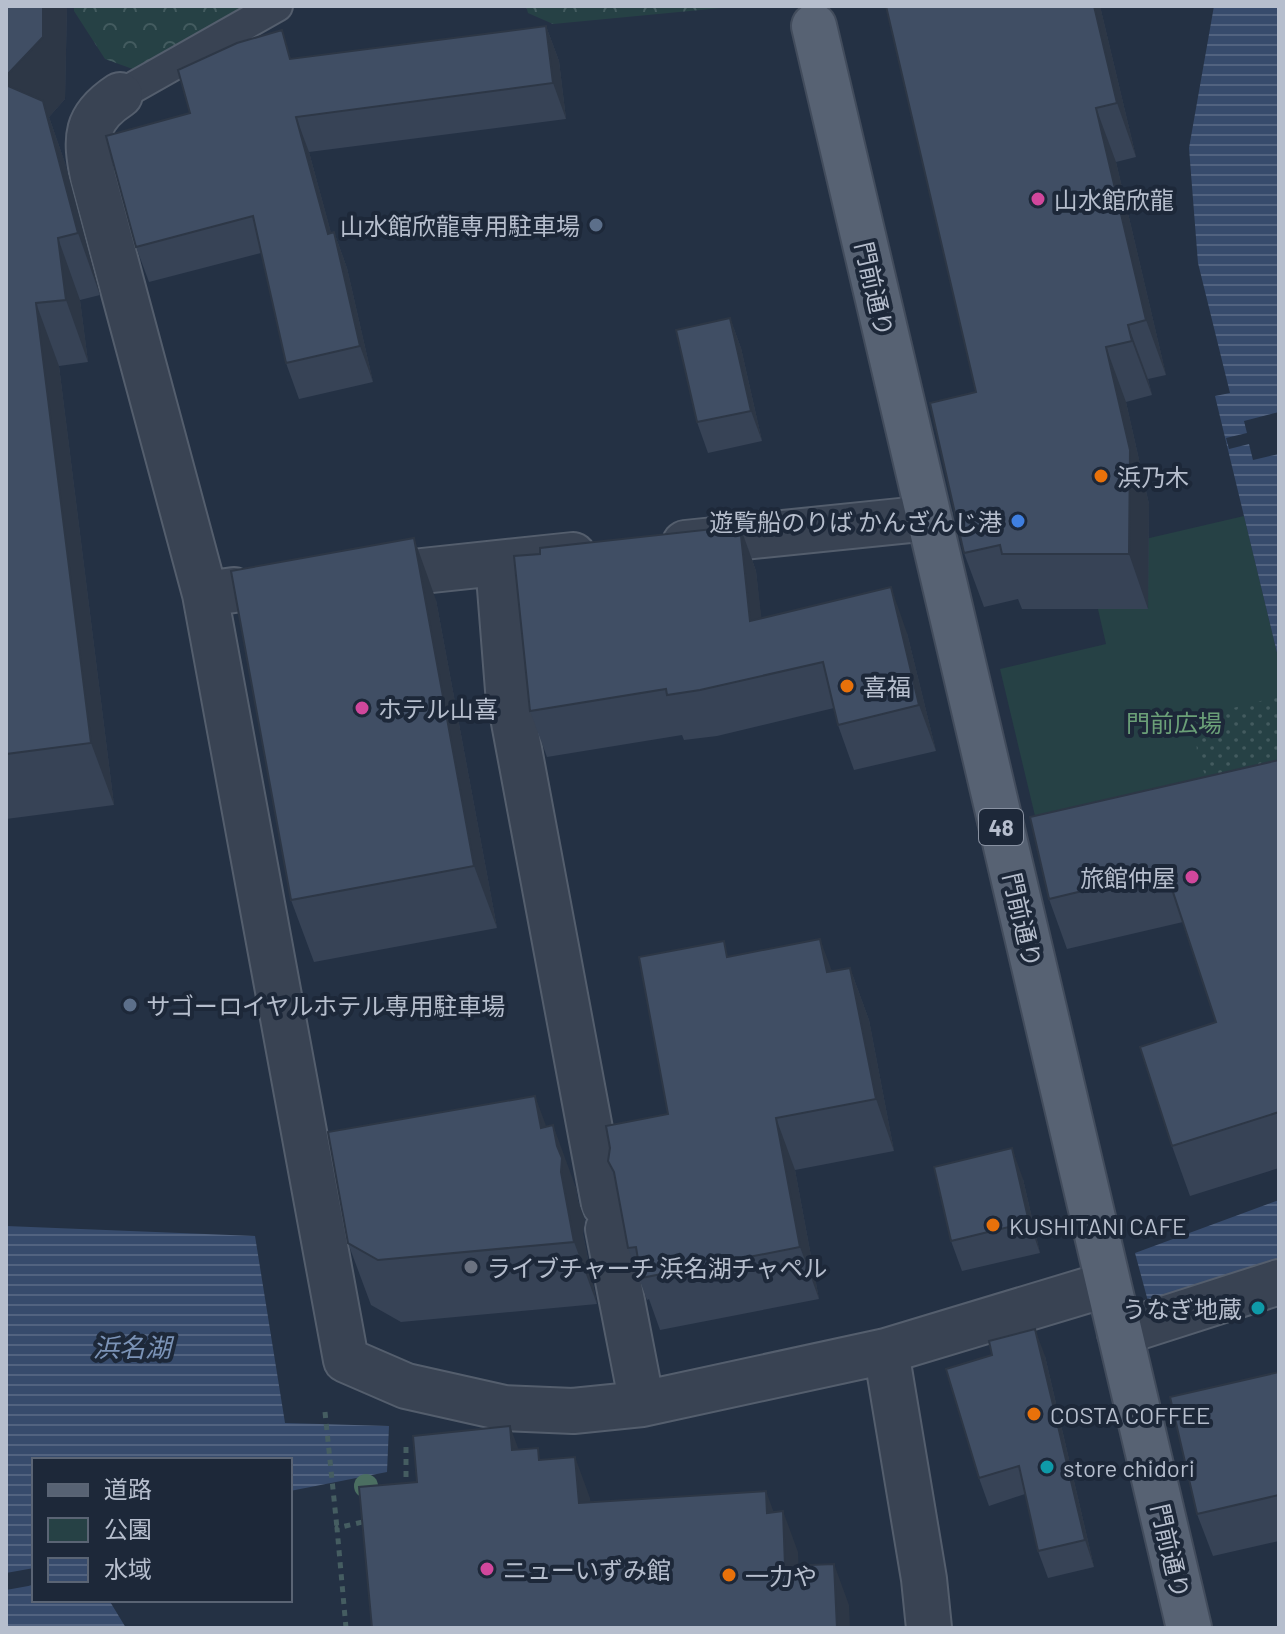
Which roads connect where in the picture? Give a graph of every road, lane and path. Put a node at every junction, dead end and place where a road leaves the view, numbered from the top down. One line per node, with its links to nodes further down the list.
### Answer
1 (277, 6): 3 (lane)
2 (814, 26): 4 (main road, 門前通り / 48)
3 (120, 95): 8 (street)
4 (929, 518): 5 (street); 10 (main road, 門前通り / 48)
5 (498, 563): 6 (street); 14 (street)
6 (328, 581)
7 (267, 587): 8 (street)
8 (205, 594): 13 (street)
9 (1279, 1282): 11 (street)
10 (1108, 1284): 11 (main road, 門前通り / 48); 12 (street)
11 (1120, 1333): 21 (main road, 門前通り / 48)
12 (886, 1351): 14 (street); 20 (street)
13 (406, 1386): 14 (street); 16 (path)
14 (642, 1404)
15 (325, 1410): 18 (path)
16 (405, 1496)
17 (378, 1518): 18 (path)
18 (337, 1528): 19 (path)
19 (346, 1628)
20 (929, 1628)
21 (1189, 1628)

